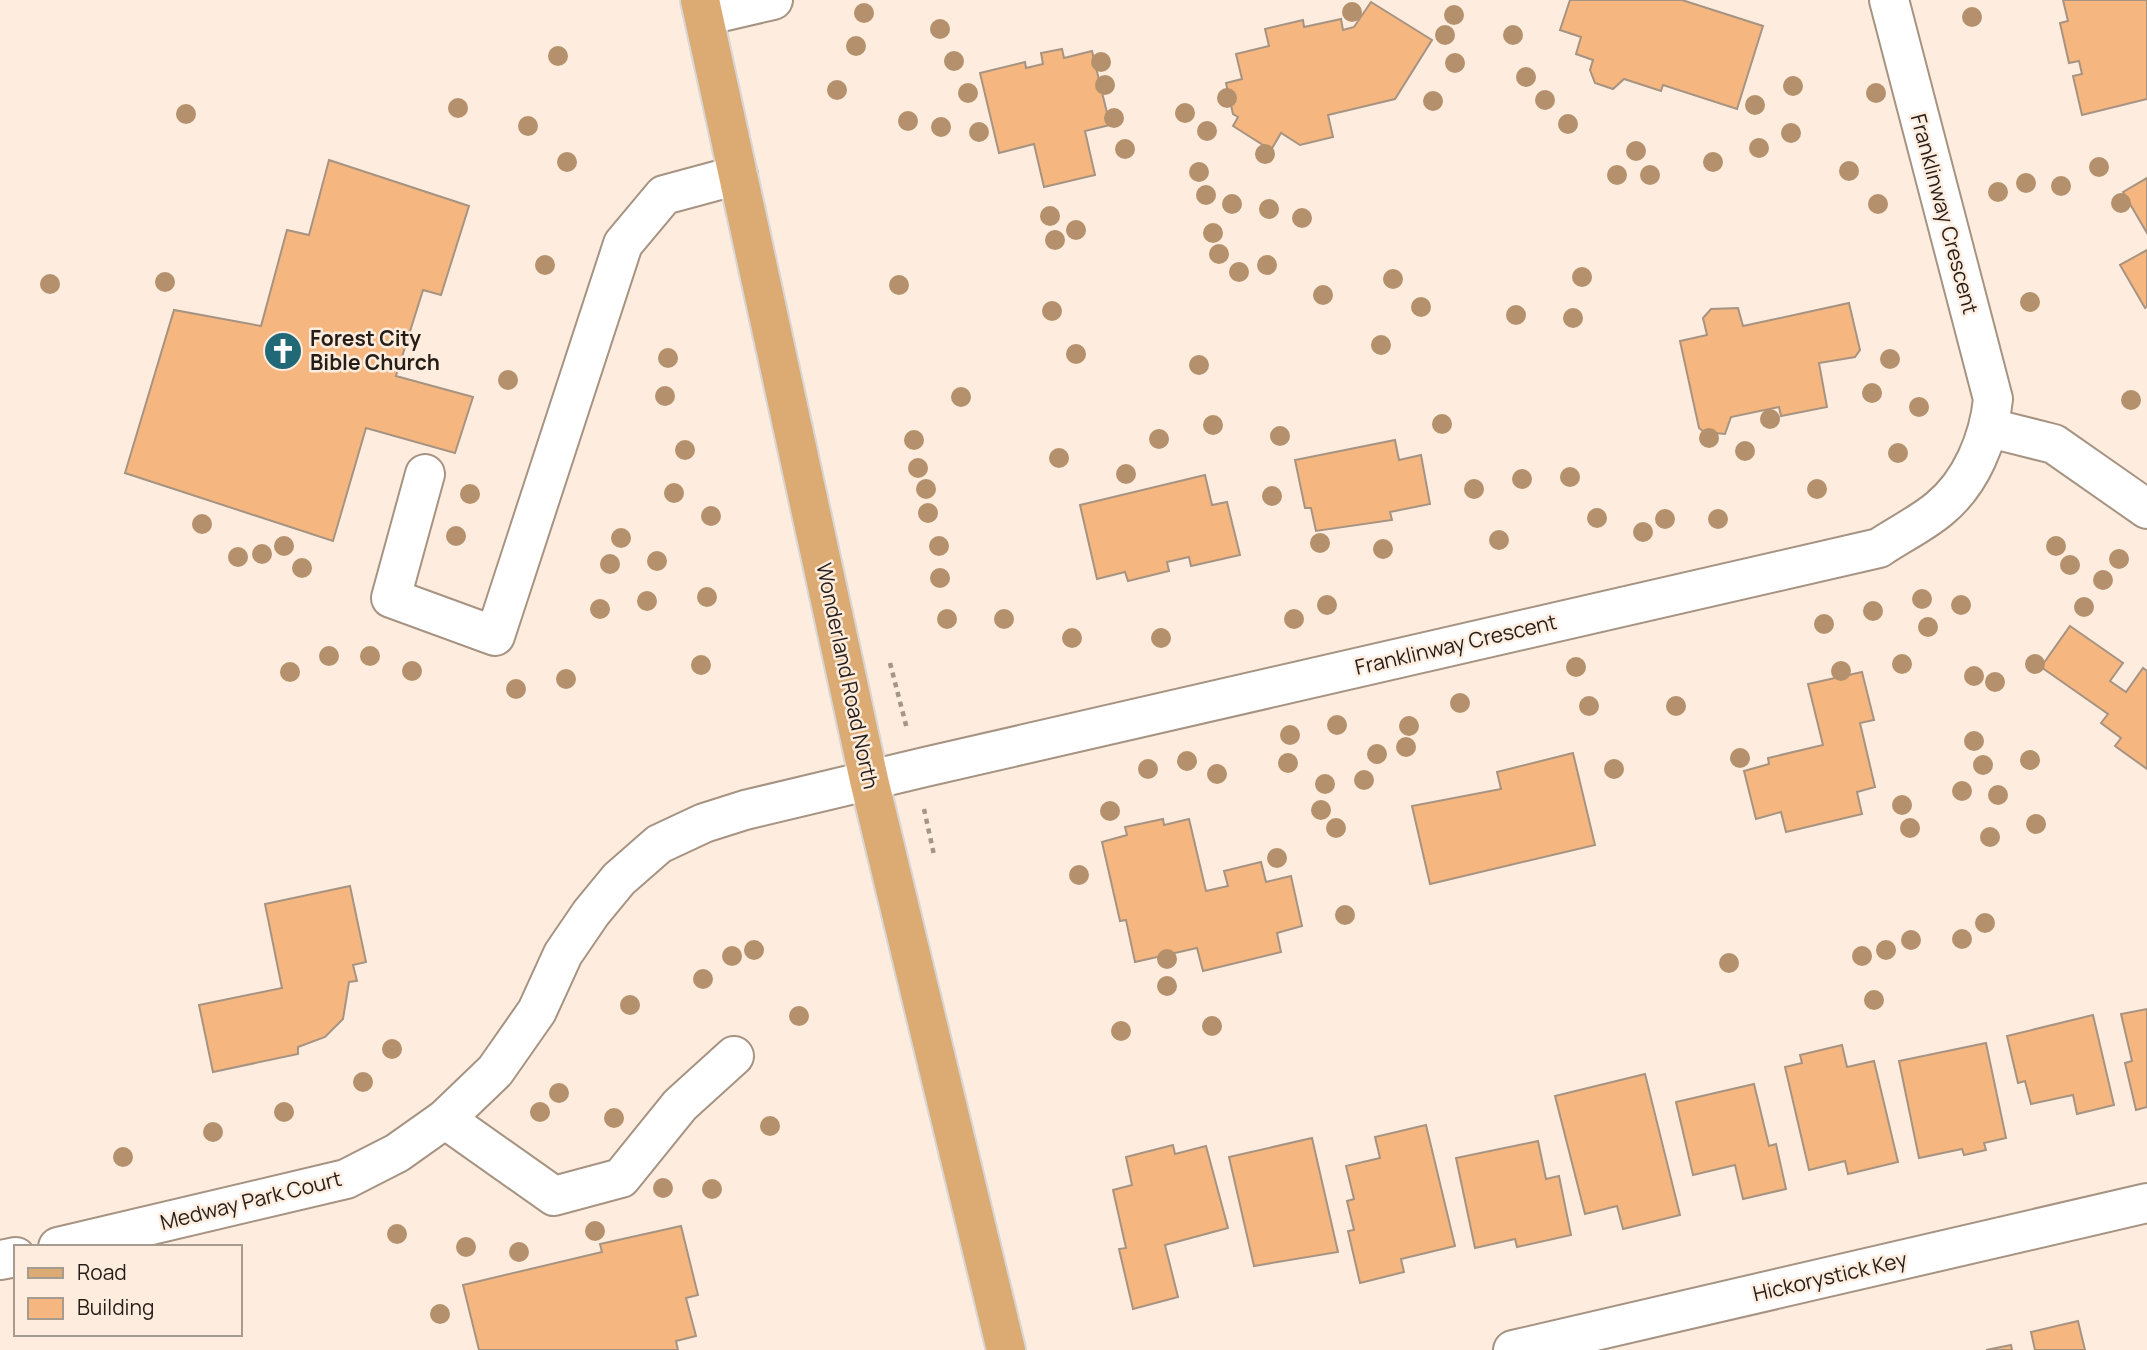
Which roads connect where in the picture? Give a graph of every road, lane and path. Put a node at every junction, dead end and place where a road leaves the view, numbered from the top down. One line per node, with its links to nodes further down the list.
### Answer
1 (773, 0): 3 (street)
2 (1889, 0): 5 (street, Franklinway Crescent)
3 (702, 8): 4 (main road, Wonderland Road North)
4 (738, 175): 6 (street); 8 (main road, Wonderland Road North)
5 (1990, 428): 7 (street); 8 (street, Franklinway Crescent)
6 (425, 474)
7 (2147, 509)
8 (869, 780): 10 (street, Medway Park Court); 13 (main road, Wonderland Road North)
9 (734, 1056): 10 (street)
10 (445, 1119): 12 (street, Medway Park Court)
11 (2147, 1203): 14 (street, Hickorystick Key)
12 (66, 1245)
13 (1006, 1350)
14 (1513, 1350)

